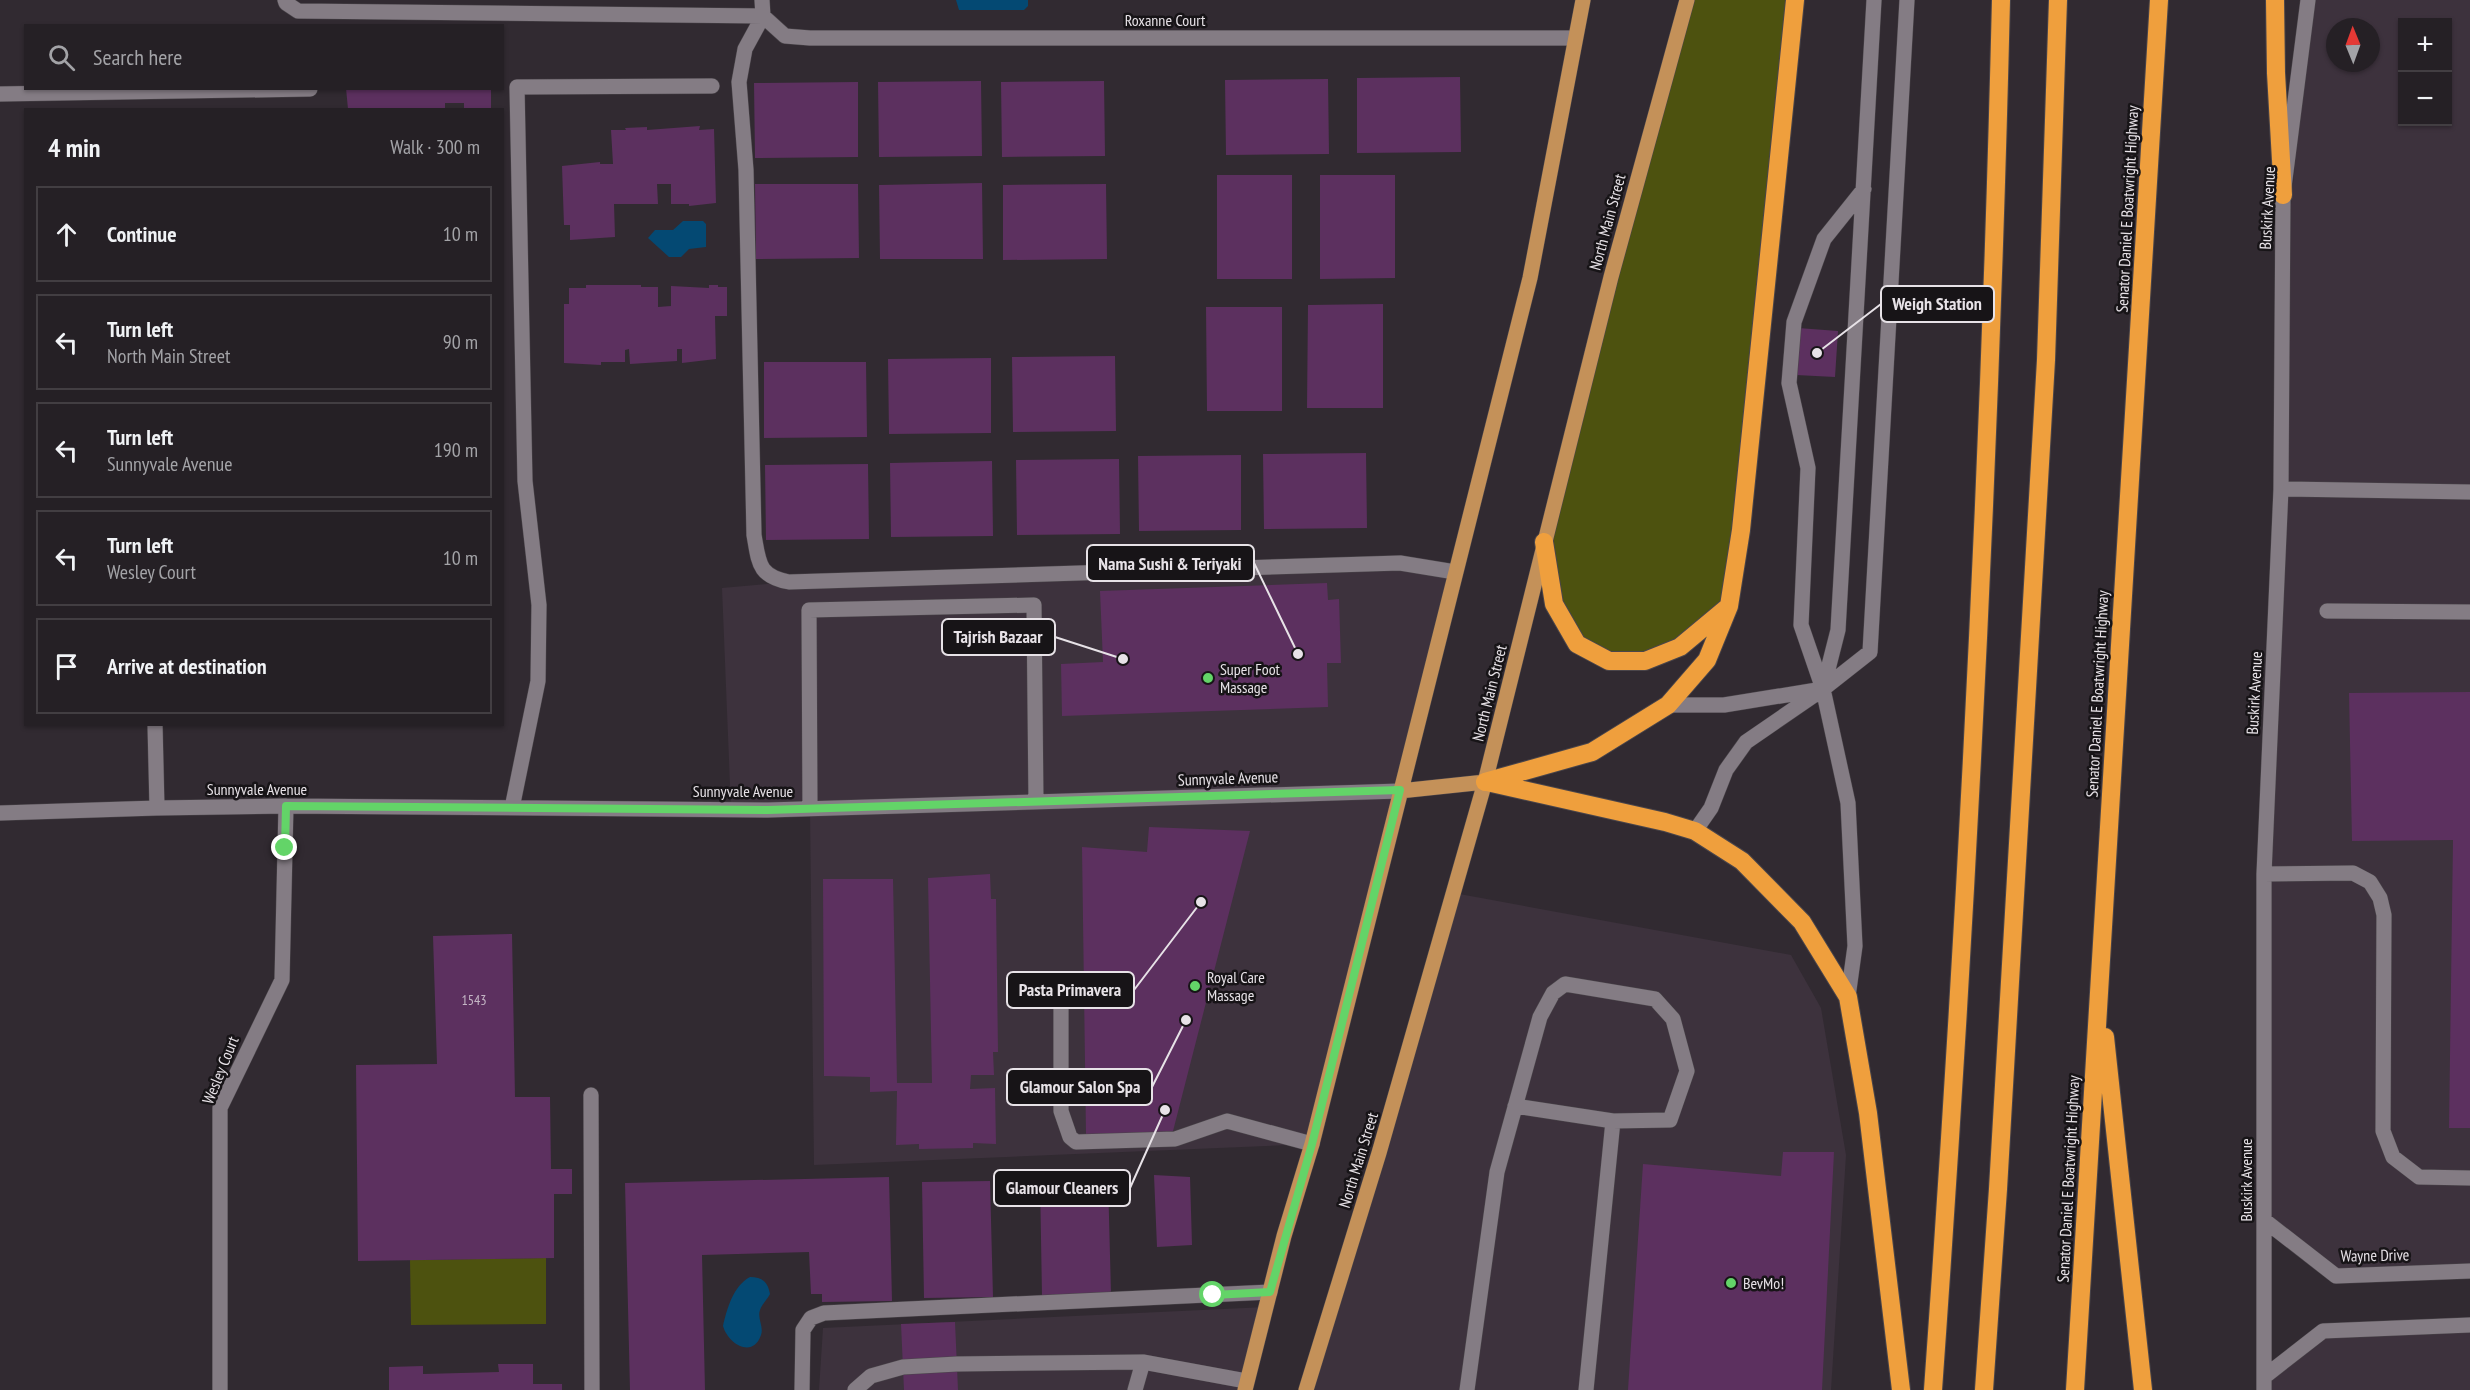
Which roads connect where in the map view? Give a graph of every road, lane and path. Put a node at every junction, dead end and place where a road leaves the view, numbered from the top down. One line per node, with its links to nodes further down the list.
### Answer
1 (285, 0): 13 (street)
2 (762, 0): 13 (street)
3 (1582, 0): 14 (main road)
4 (1687, 0): 25 (main road, North Main Street)
5 (1795, 0): 27 (highway)
6 (1874, 0): 21 (street)
7 (1907, 0): 30 (street)
8 (2001, 0): 67 (highway)
9 (2058, 0): 68 (highway)
10 (2159, 0): 43 (highway, Senator Daniel E Boatwright Highway)
11 (2275, 0): 22 (highway)
12 (2308, 0): 22 (street, Buskirk Avenue)
13 (763, 16): 14 (street, Roxanne Court); 26 (street)
14 (1575, 38): 26 (main road)
15 (712, 86): 20 (street)
16 (268, 90): 17 (street)
17 (142, 93): 18 (street); 19 (street)
18 (0, 94)
19 (143, 108)
20 (510, 132): 38 (street)
21 (1864, 189): 30 (street); 30 (street)
22 (2283, 195): 23 (street, Buskirk Avenue)
23 (2281, 489): 24 (street); 42 (street, Buskirk Avenue)
24 (2470, 492)
25 (1544, 542): 27 (highway); 33 (main road, North Main Street)
26 (1455, 572): 34 (main road)
27 (1729, 606): 31 (highway)
28 (2327, 611): 29 (street)
29 (2470, 612)
30 (1822, 689): 31 (street); 41 (street); 44 (street)
31 (1668, 705): 33 (highway)
32 (155, 726): 37 (street)
33 (1485, 782): 34 (main road, Sunnyvale Avenue); 41 (highway); 63 (main road, North Main Street)
34 (1400, 790): 35 (street, Sunnyvale Avenue); 49 (main road)
35 (1036, 801): 39 (street, Sunnyvale Avenue); 39 (street)
36 (286, 806): 37 (street, Sunnyvale Avenue); 38 (street, Sunnyvale Avenue); 58 (street, Wesley Court)
37 (157, 808): 40 (street, Sunnyvale Avenue)
38 (512, 808): 39 (street, Sunnyvale Avenue)
39 (810, 808)
40 (0, 813)
41 (1695, 831): 44 (highway)
42 (2264, 874): 50 (street); 51 (street, Buskirk Avenue)
43 (2099, 986): 69 (highway, Senator Daniel E Boatwright Highway); 70 (highway)
44 (1848, 997): 66 (highway)
45 (1061, 998): 49 (street)
46 (591, 1095): 59 (street)
47 (1515, 1106): 48 (street); 48 (street); 64 (street)
48 (1613, 1121): 65 (street)
49 (1312, 1144): 53 (main road)
50 (2470, 1178)
51 (2264, 1220): 52 (street, Wayne Drive); 56 (street, Buskirk Avenue)
52 (2470, 1271)
53 (1270, 1292): 57 (main road); 60 (street)
54 (2470, 1324): 56 (street)
55 (1143, 1362): 57 (street); 61 (street); 62 (street)
56 (2264, 1384)
57 (1246, 1386)
58 (220, 1390)
59 (592, 1390)
60 (801, 1390)
61 (855, 1390)
62 (1135, 1390)
63 (1306, 1390)
64 (1467, 1390)
65 (1586, 1390)
66 (1901, 1390)
67 (1933, 1390)
68 (1984, 1390)
69 (2075, 1390)
70 (2143, 1390)

